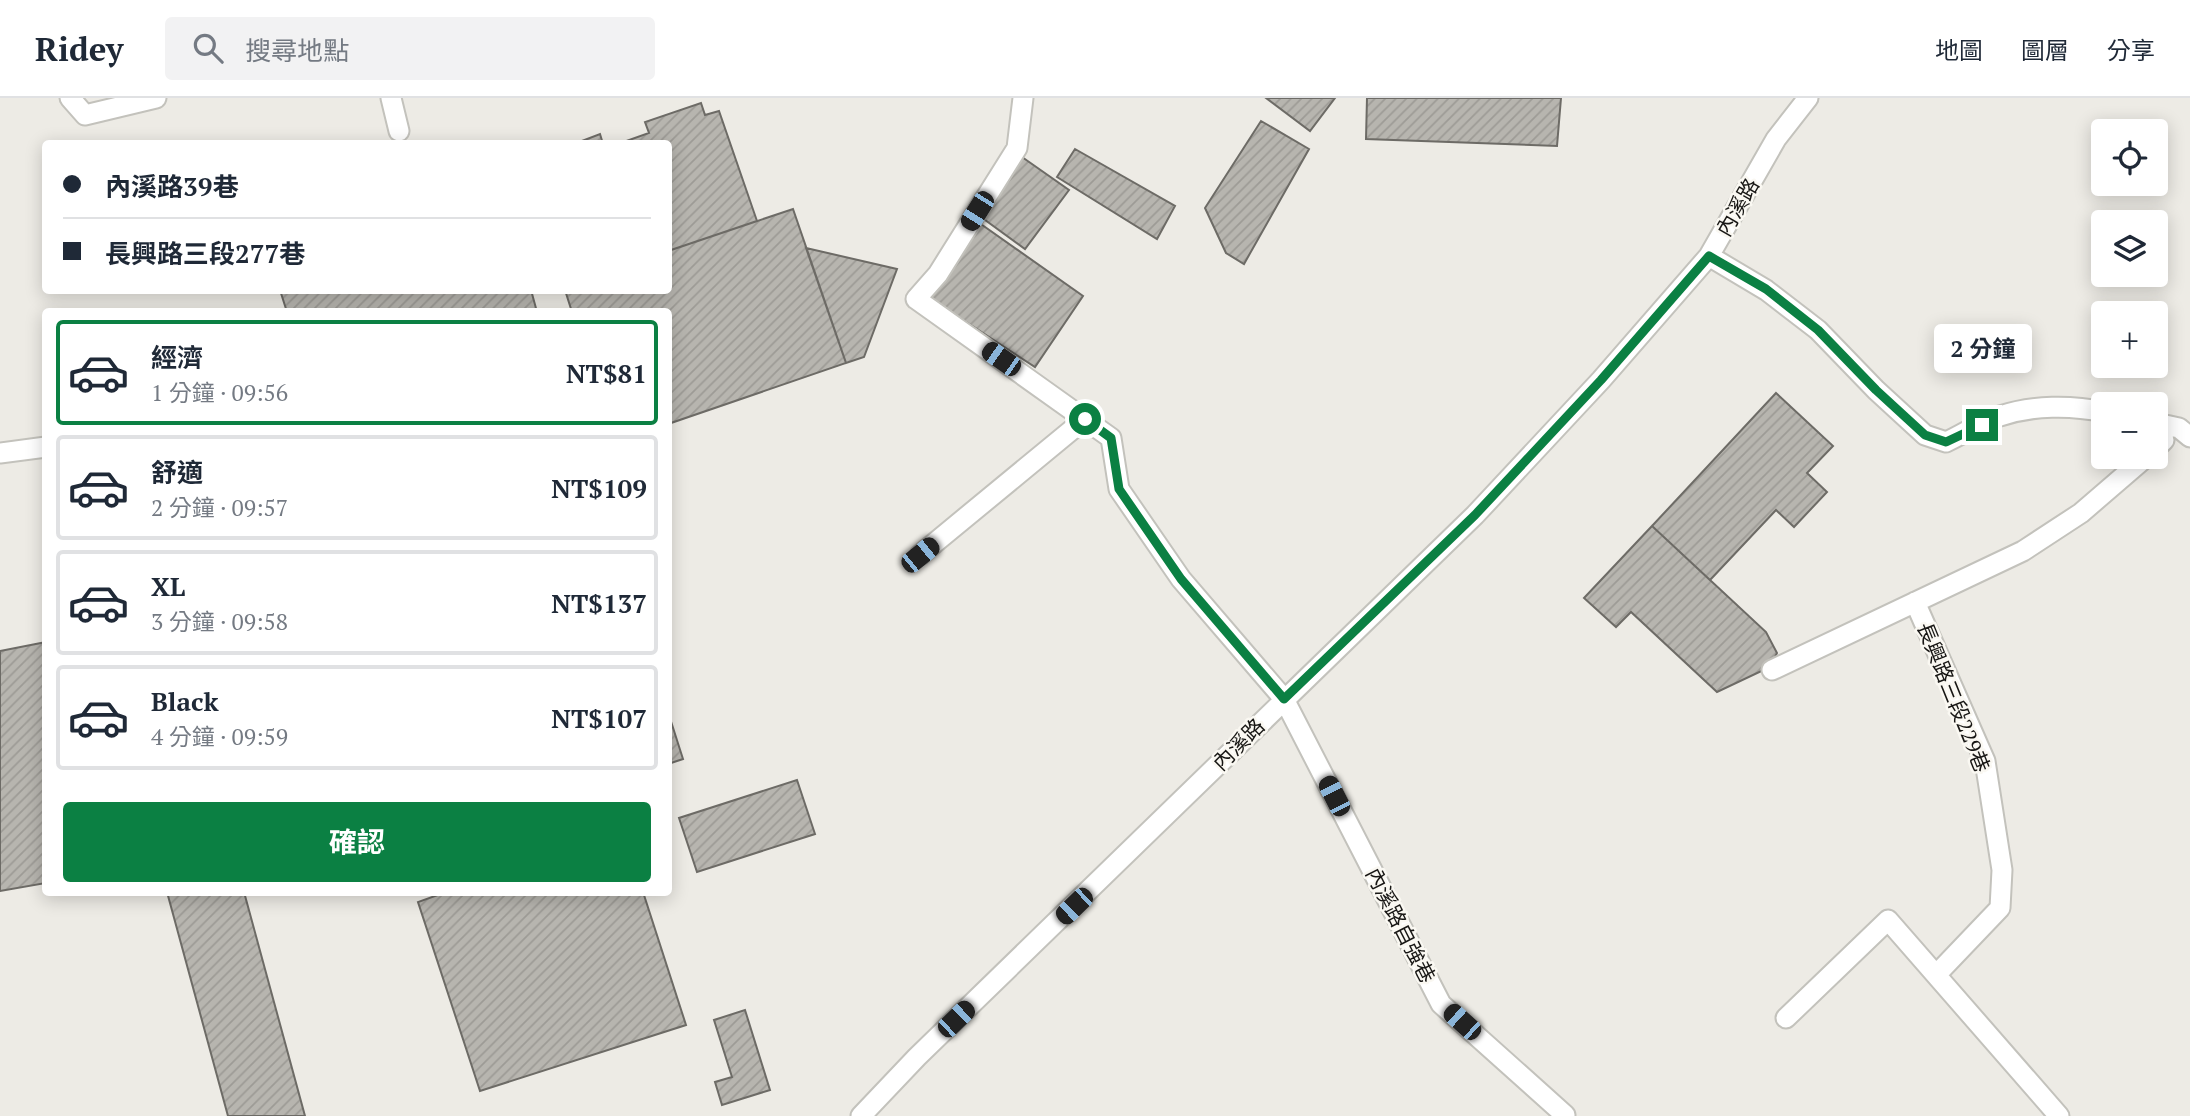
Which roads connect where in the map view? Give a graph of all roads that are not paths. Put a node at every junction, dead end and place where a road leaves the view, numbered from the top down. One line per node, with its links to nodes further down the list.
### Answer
1 (70, 98): 2 (street)
2 (156, 98)
3 (391, 98): 6 (street)
4 (1023, 98): 9 (street, 內溪路自強巷)
5 (1808, 98): 7 (street, 內溪路)
6 (399, 131)
7 (1709, 256): 8 (street); 18 (street, 內溪路)
8 (2091, 409)
9 (1085, 419): 15 (street); 18 (street, 內溪路自強巷)
10 (2168, 433): 11 (street)
11 (2190, 438)
12 (42, 448): 13 (street)
13 (0, 453)
14 (2132, 469): 16 (street)
15 (920, 555)
16 (1915, 602): 17 (street); 19 (street, 長興路三段229巷)
17 (1772, 670)
18 (1284, 699): 21 (street, 內溪路自強巷); 22 (street, 內溪路)
19 (1936, 975): 20 (street); 23 (street)
20 (1786, 1017)
21 (1564, 1115)
22 (861, 1116)
23 (2059, 1116)

